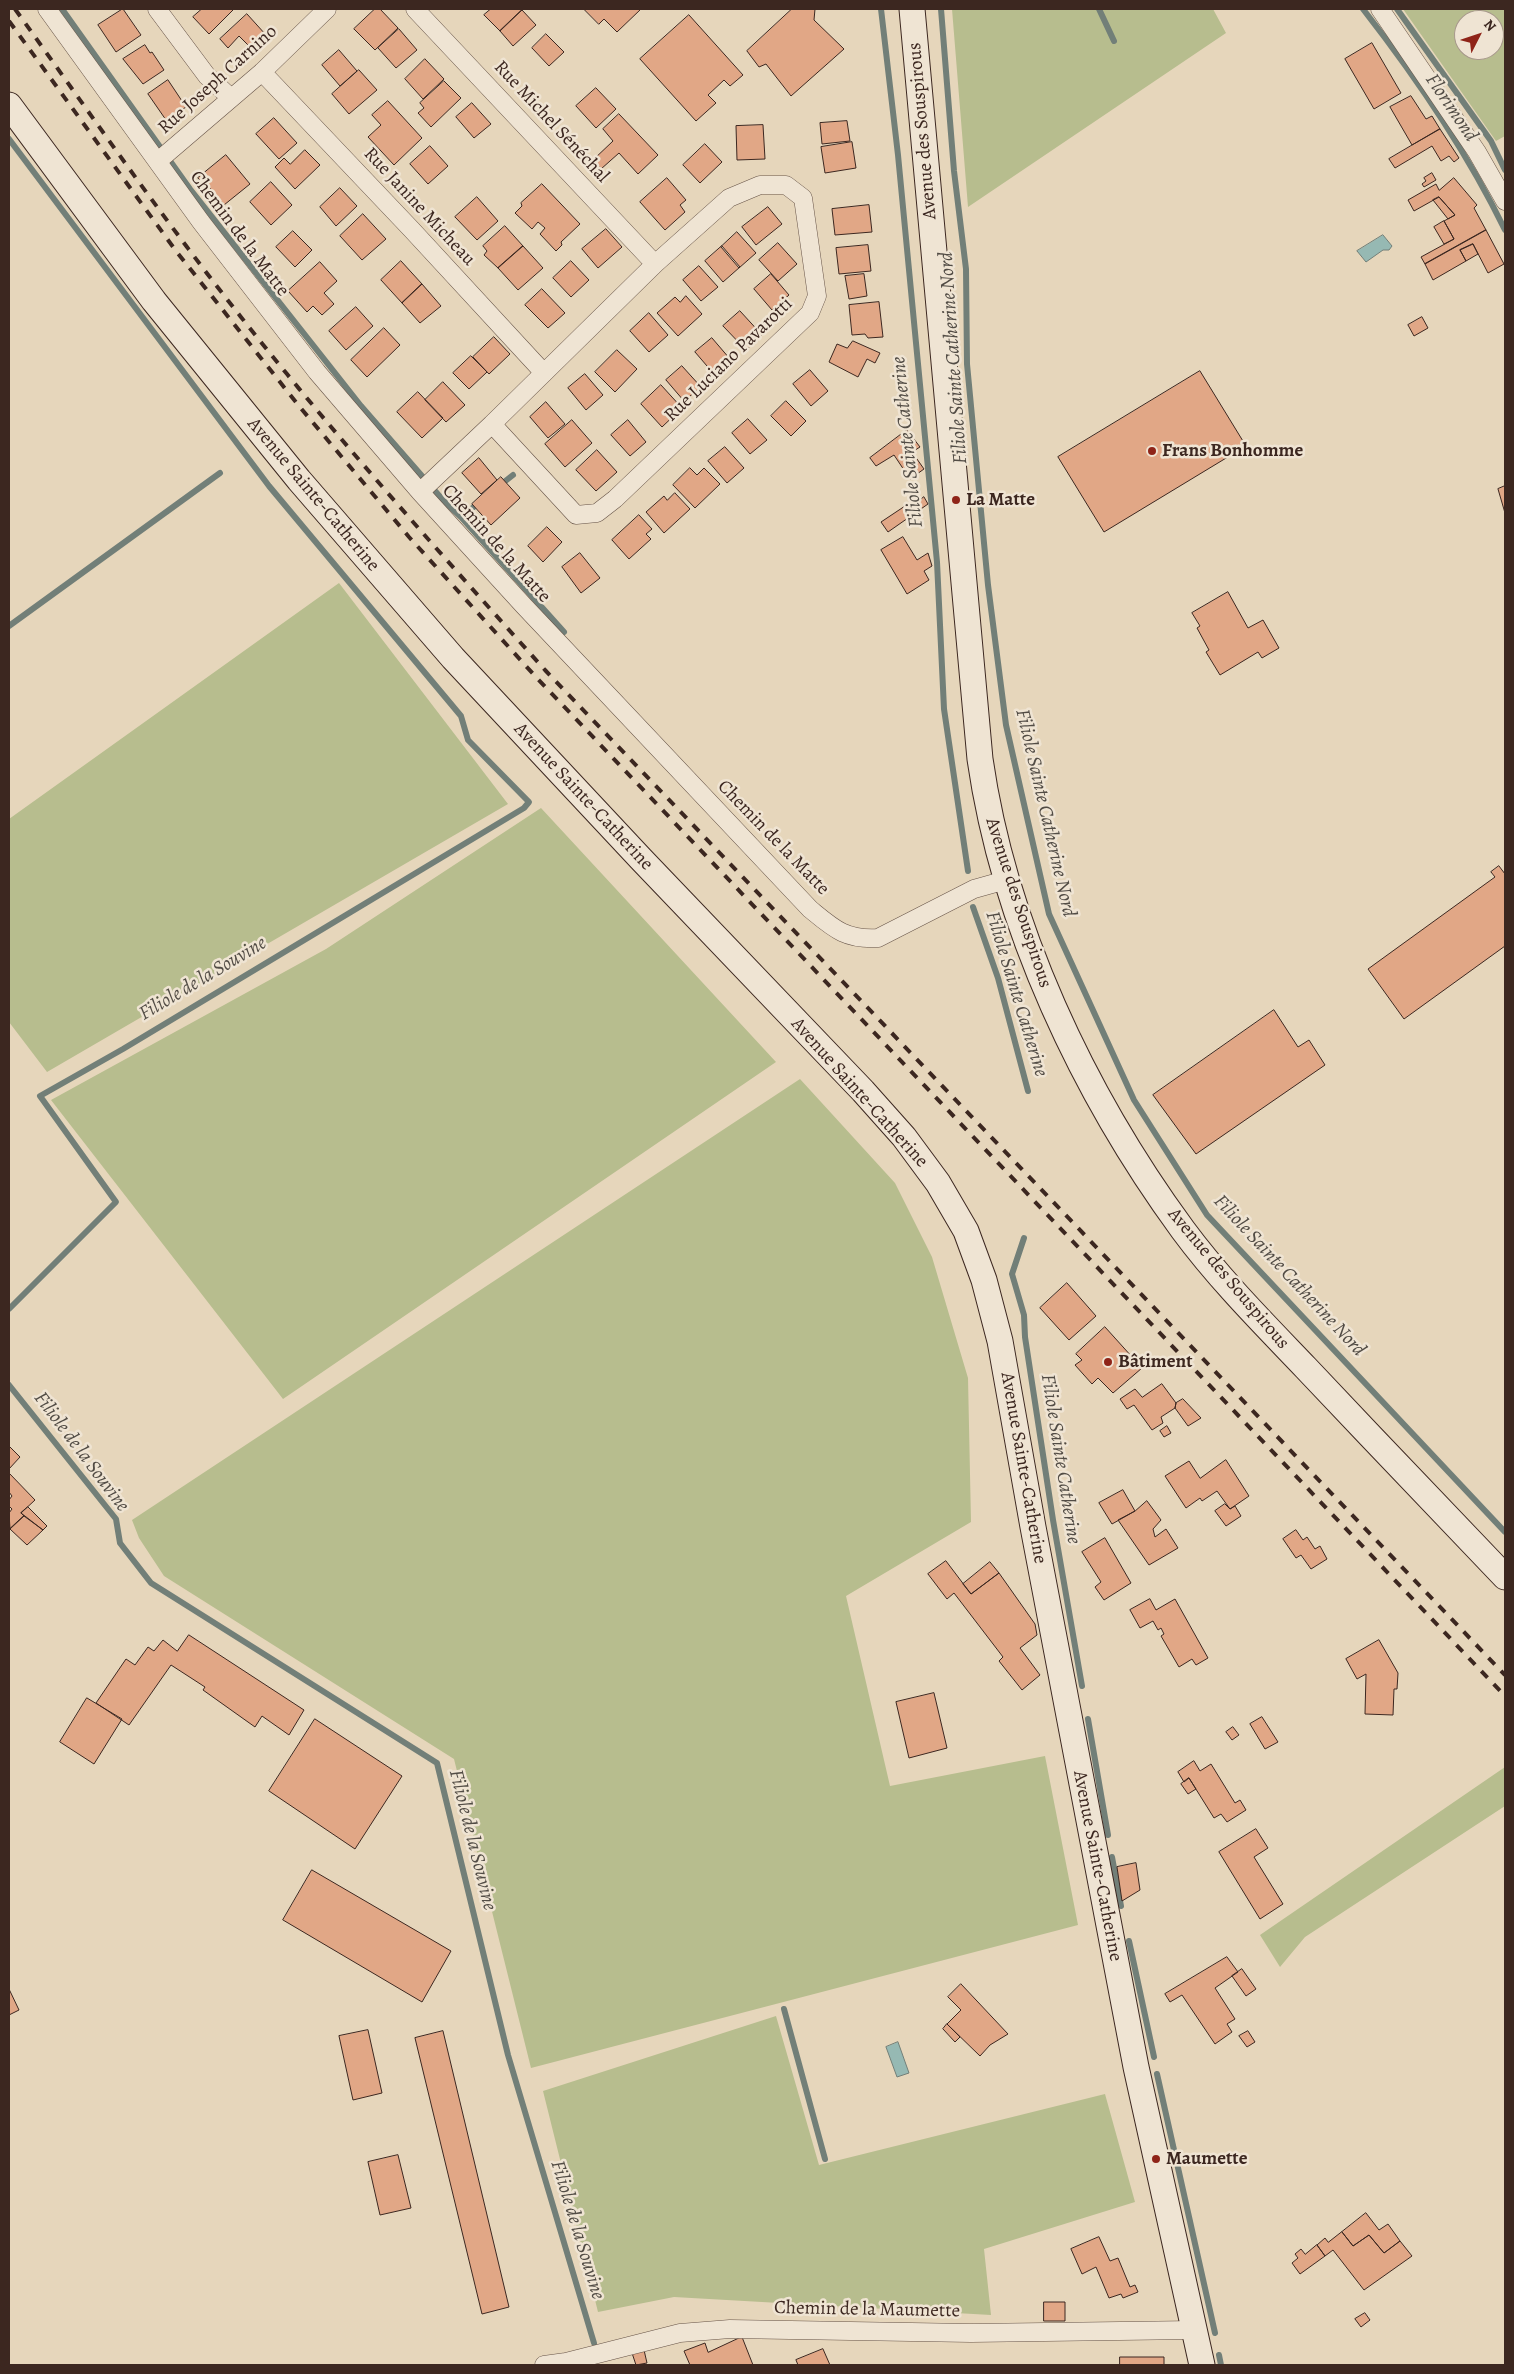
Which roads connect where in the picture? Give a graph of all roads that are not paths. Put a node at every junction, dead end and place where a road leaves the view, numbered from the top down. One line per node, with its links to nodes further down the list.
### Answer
1 (47, 9): 10 (street, Chemin de la Matte)
2 (157, 9): 8 (street)
3 (327, 9): 7 (street, Rue Joseph Carnino)
4 (415, 9): 12 (street, Rue Michel Sénéchal)
5 (912, 9): 16 (main road, Avenue des Souspirous)
6 (1380, 9): 11 (street)
7 (262, 72): 8 (street, Rue Joseph Carnino); 13 (street, Rue Janine Micheau)
8 (231, 98): 10 (street, Rue Joseph Carnino)
9 (9, 104): 18 (main road, Avenue Sainte-Catherine)
10 (158, 161): 15 (street, Chemin de la Matte)
11 (1505, 201)
12 (656, 264): 13 (street, Rue Luciano Pavarotti); 14 (street, Rue Luciano Pavarotti)
13 (544, 373): 14 (street, Rue Luciano Pavarotti)
14 (492, 424): 15 (street, Rue Luciano Pavarotti)
15 (420, 492): 16 (street, Chemin de la Matte)
16 (1006, 880): 17 (main road, Avenue des Souspirous)
17 (1505, 1577)
18 (1194, 2330): 19 (street, Chemin de la Maumette); 20 (main road, Avenue Sainte-Catherine)
19 (544, 2365)
20 (1202, 2365)

